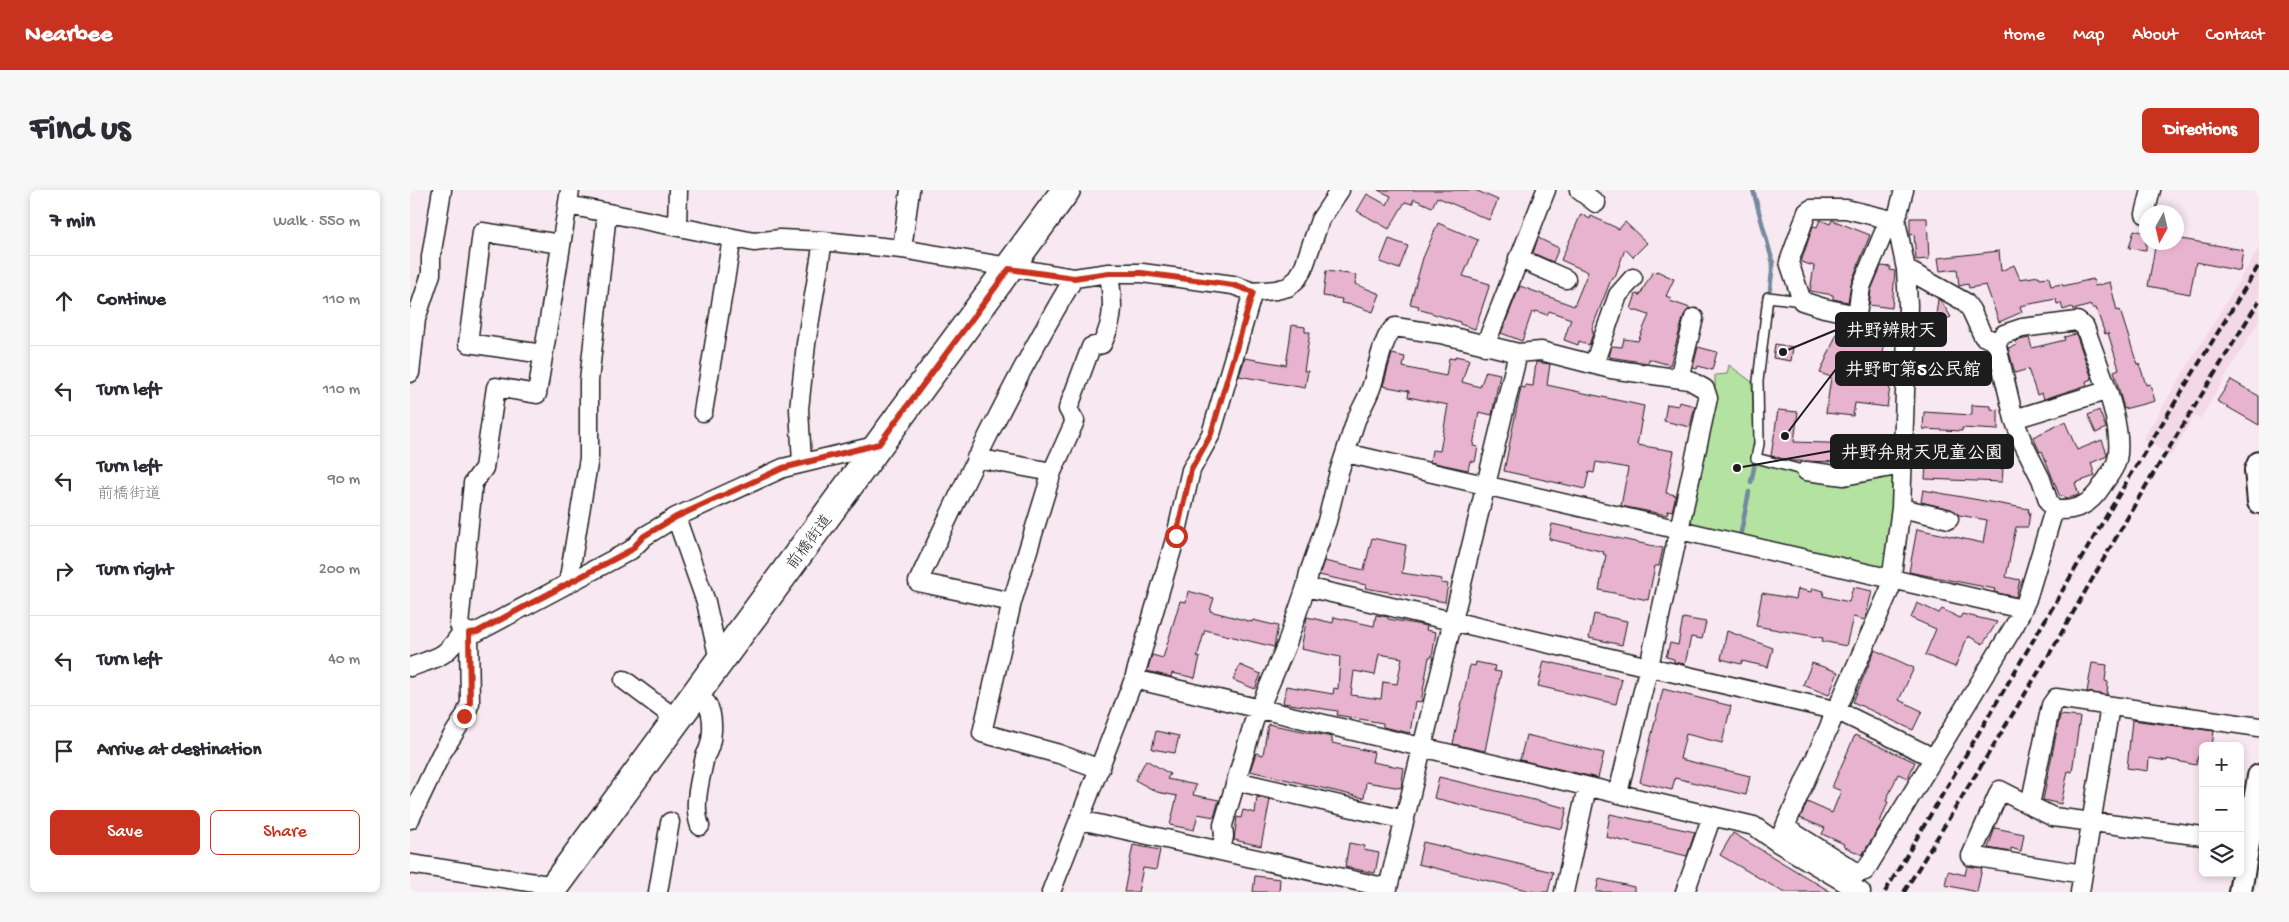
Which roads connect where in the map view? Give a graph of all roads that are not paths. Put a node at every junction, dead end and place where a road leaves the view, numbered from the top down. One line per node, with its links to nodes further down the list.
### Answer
1 (442, 190): 35 (street)
2 (678, 190): 15 (street)
3 (910, 190): 19 (street)
4 (1066, 190): 21 (main road, 前橋街道)
5 (1340, 190): 27 (street)
6 (1546, 190): 20 (street)
7 (1579, 190): 11 (street)
8 (1904, 190): 14 (street)
9 (2151, 190): 12 (street)
10 (569, 198): 13 (street); 18 (street)
11 (1596, 203)
12 (2147, 205)
13 (608, 213): 15 (street); 56 (street)
14 (1892, 221): 22 (street); 28 (street); 28 (street)
15 (677, 226): 16 (street)
16 (732, 238): 17 (street); 38 (street)
17 (823, 240): 19 (street); 43 (street)
18 (560, 244): 32 (street); 32 (street)
19 (902, 249): 21 (street)
20 (1518, 258): 26 (street); 31 (street)
21 (1009, 269): 24 (street); 40 (main road, 前橋街道)
22 (1906, 270): 30 (street); 45 (street)
23 (1109, 273): 24 (street); 27 (street); 47 (street)
24 (1074, 278): 42 (street)
25 (1633, 278): 34 (street)
26 (1566, 279)
27 (1253, 292): 65 (street)
28 (1803, 302): 46 (lane)
29 (1694, 318): 36 (street)
30 (1996, 342): 37 (street); 39 (street)
31 (1485, 346): 33 (street); 41 (street)
32 (543, 354): 61 (street)
33 (1518, 354): 34 (street); 48 (street)
34 (1594, 364): 36 (street)
35 (410, 373)
36 (1679, 378): 54 (street)
37 (2106, 391): 39 (street); 51 (street)
38 (703, 412)
39 (2014, 419): 51 (street)
40 (879, 444): 43 (street); 62 (main road, 前橋街道)
41 (1346, 453): 48 (street); 57 (street)
42 (976, 458): 47 (street); 58 (street)
43 (802, 463): 52 (street)
44 (2259, 464): 49 (street)
45 (1902, 465): 46 (street); 50 (street)
46 (1806, 471)
47 (1052, 472): 58 (street)
48 (1485, 485): 54 (street); 60 (street)
49 (2259, 502)
50 (1901, 508): 53 (street); 55 (street)
51 (2054, 510): 59 (street)
52 (676, 517): 56 (street); 62 (street)
53 (1949, 519)
54 (1678, 529): 55 (street); 63 (street)
55 (1892, 578): 59 (street); 70 (street)
56 (568, 584): 61 (street)
57 (1306, 587): 60 (street); 69 (street)
58 (1012, 602): 75 (street)
59 (2022, 609): 74 (street)
60 (1453, 621): 63 (street); 73 (street)
61 (466, 632): 64 (street); 82 (street)
62 (719, 660): 67 (main road, 前橋街道)
63 (1649, 666): 70 (street); 79 (street)
64 (410, 667)
65 (1134, 679): 69 (street); 75 (street)
66 (624, 680): 71 (street)
67 (696, 692): 71 (main road, 前橋街道); 87 (street)
68 (2110, 706): 72 (street); 80 (street); 86 (street)
69 (1258, 710): 73 (street); 77 (street)
70 (1838, 711): 74 (street); 89 (street)
71 (676, 719): 94 (main road, 前橋街道)
72 (2259, 727)
73 (1423, 747): 78 (street); 84 (street)
74 (1934, 758): 89 (street)
75 (1100, 769): 83 (street)
76 (2259, 776): 90 (street)
77 (1236, 781): 84 (street); 91 (street)
78 (1587, 788): 79 (street); 99 (street)
79 (1618, 793): 81 (street)
80 (2030, 805): 86 (street); 93 (street)
81 (1712, 816): 89 (street); 100 (street)
82 (410, 820)
83 (1080, 820): 91 (street); 98 (street)
84 (1405, 820): 95 (street)
85 (670, 822): 97 (street)
86 (2092, 822): 88 (street); 93 (street)
87 (700, 826)
88 (2199, 835)
89 (1782, 836): 96 (street)
90 (2249, 842): 102 (street)
91 (1221, 850): 95 (street)
92 (410, 864): 94 (street)
93 (2083, 874): 101 (street)
94 (552, 889)
95 (1388, 890)
96 (1854, 891)
97 (658, 892)
98 (1051, 892)
99 (1564, 892)
100 (1684, 892)
101 (2080, 892)
102 (2240, 892)

